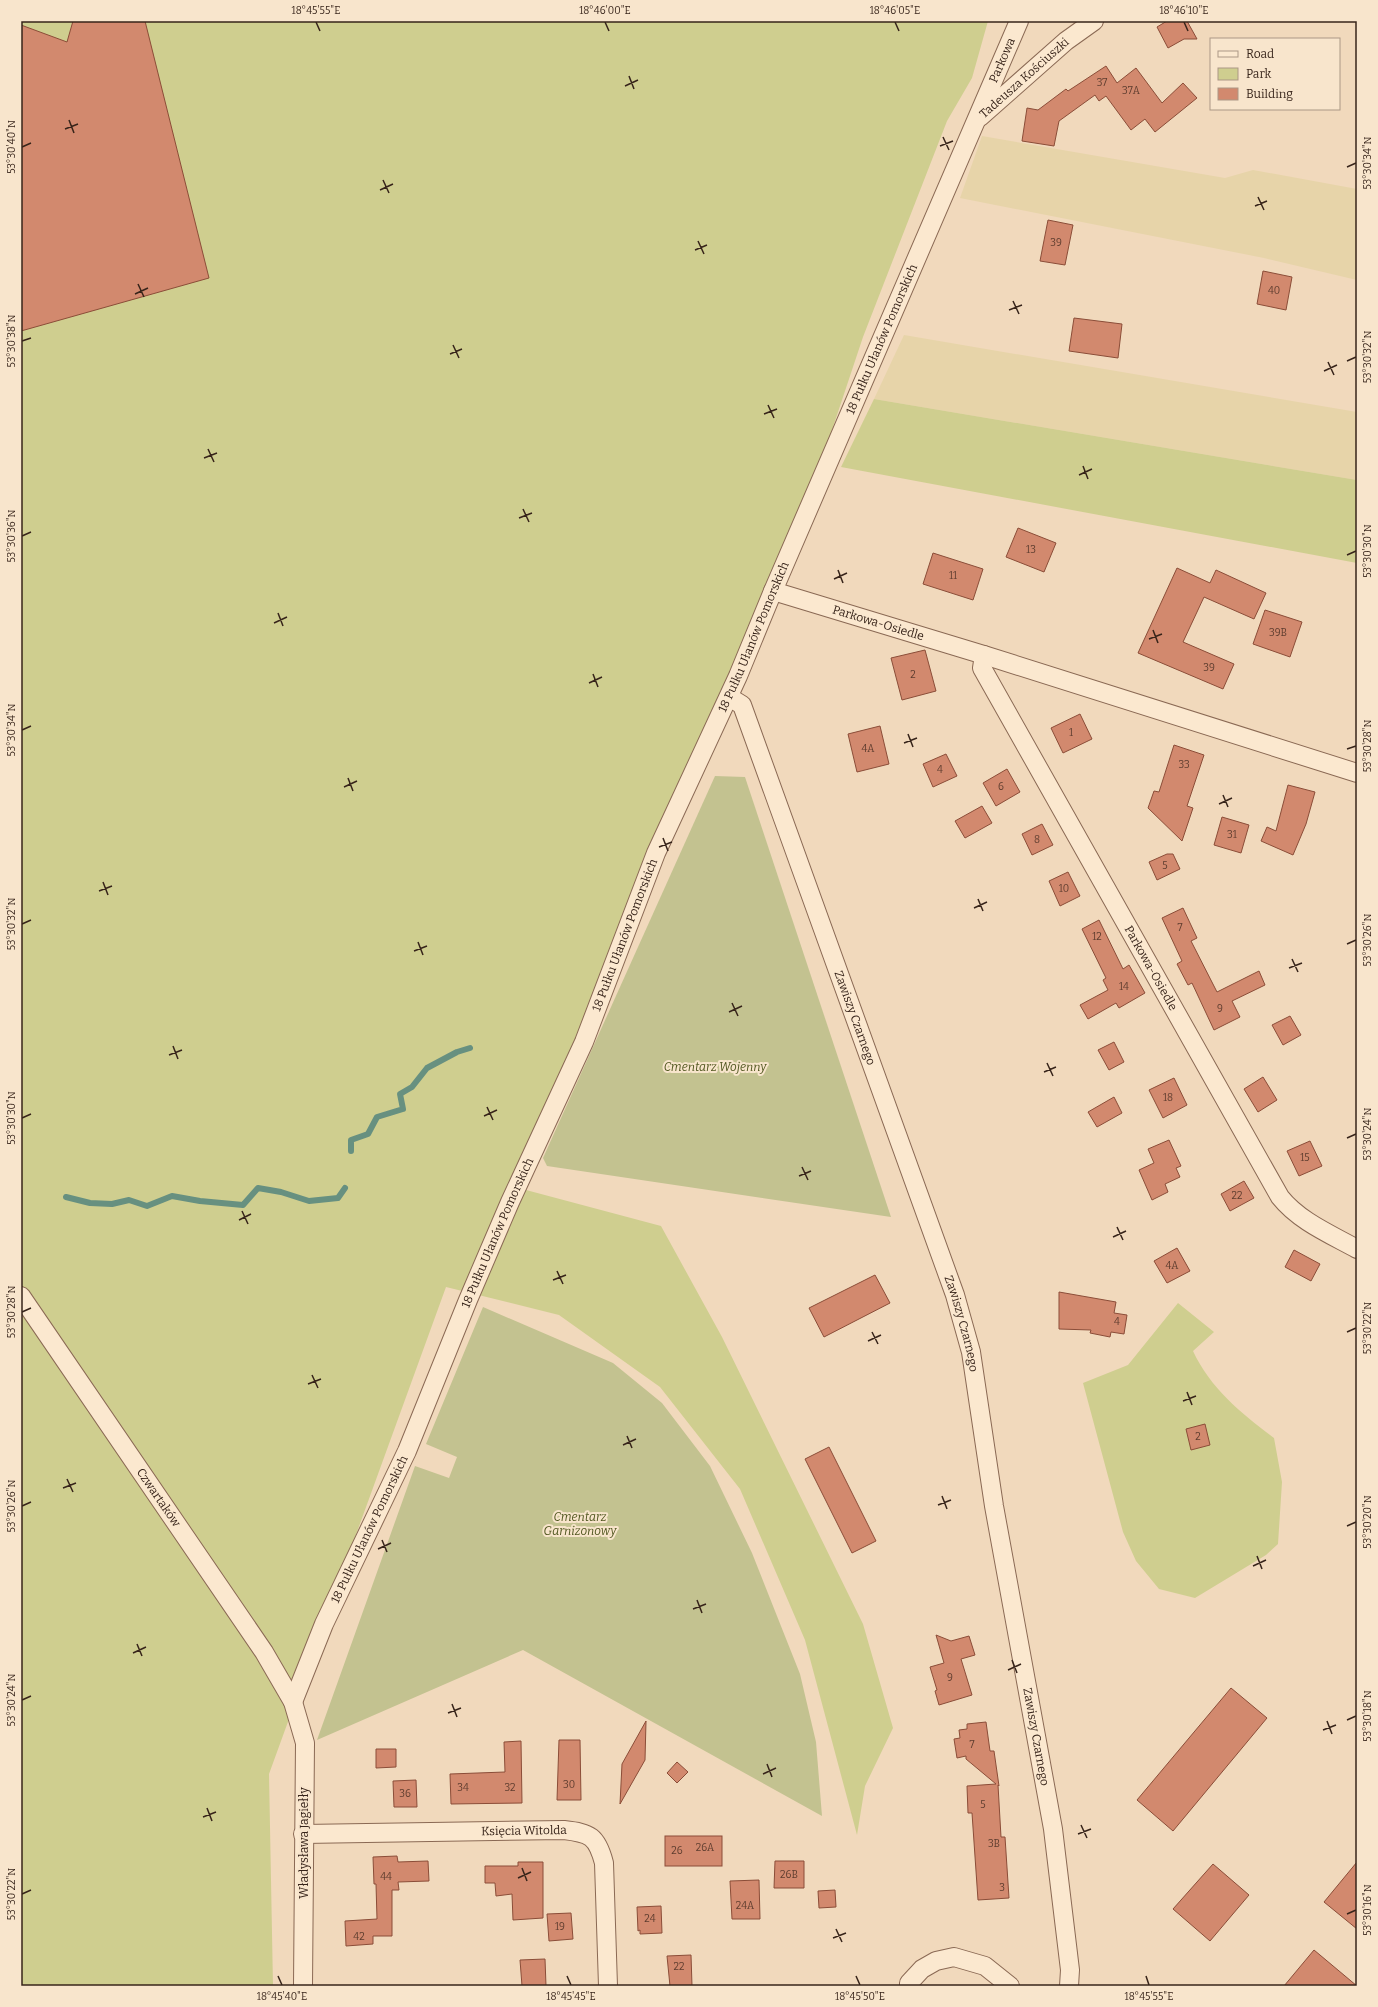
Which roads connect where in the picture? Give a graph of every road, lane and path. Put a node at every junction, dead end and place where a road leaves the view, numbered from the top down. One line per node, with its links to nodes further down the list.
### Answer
1 (1019, 21): 3 (street, Parkowa)
2 (1094, 21): 3 (street, Tadeusza Kościuszki)
3 (975, 122): 4 (street, 18 Pułku Ułanów Pomorskich)
4 (773, 591): 5 (street, Parkowa-Osiedle); 6 (street, 18 Pułku Ułanów Pomorskich)
5 (984, 655): 7 (street, Parkowa-Osiedle); 8 (street, Parkowa-Osiedle)
6 (729, 697): 10 (street, 18 Pułku Ułanów Pomorskich); 16 (street, Zawiszy Czarnego)
7 (1357, 773)
8 (1357, 1249)
9 (21, 1296): 10 (street, Czwartaków)
10 (292, 1702): 11 (street, Władysława Jagiełły)
11 (303, 1834): 12 (street, Władysława Jagiełły); 13 (street, Księcia Witolda)
12 (303, 1986)
13 (608, 1986)
14 (909, 1986): 15 (street)
15 (1010, 1986)
16 (1069, 1986)

